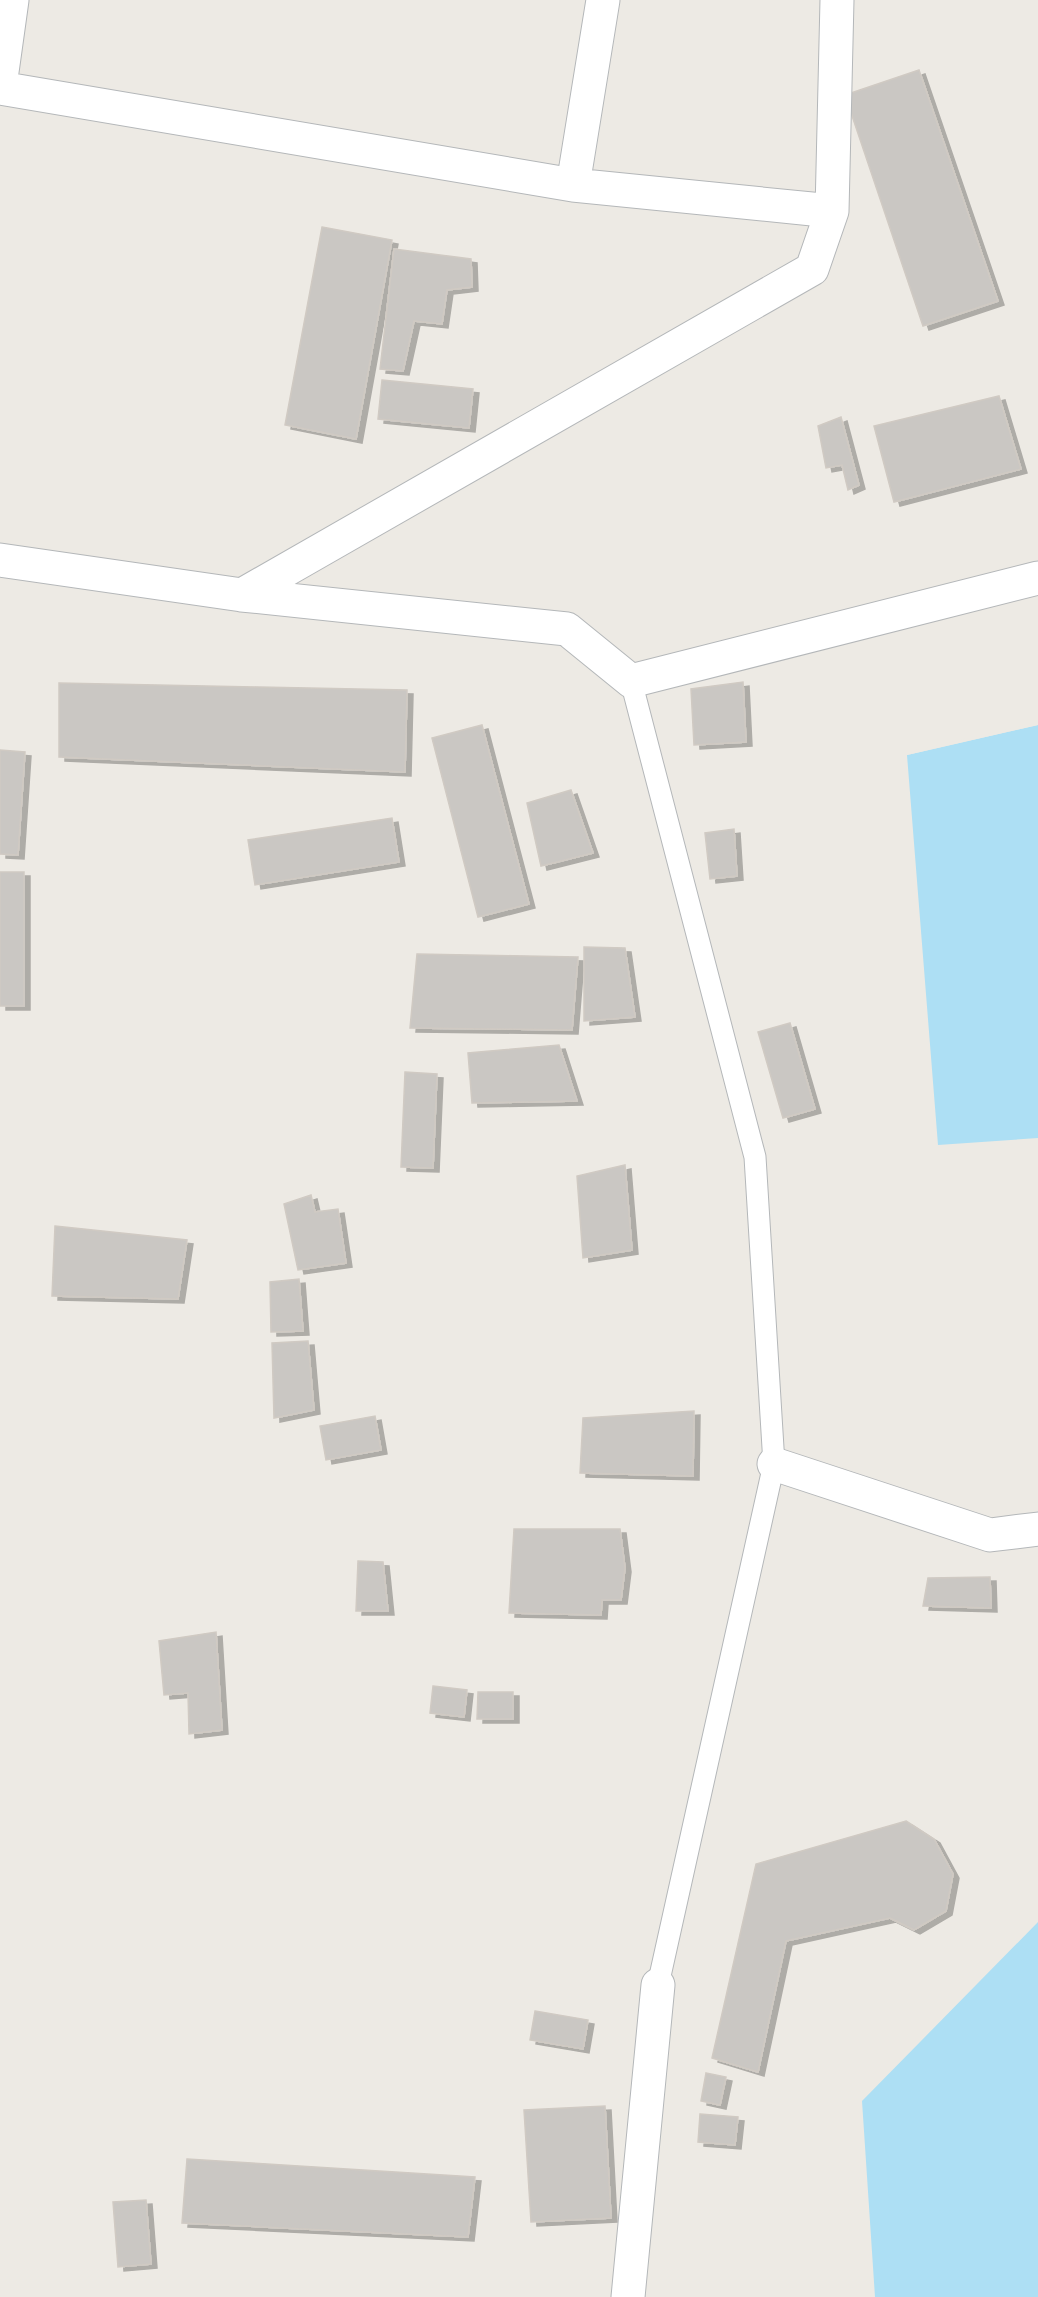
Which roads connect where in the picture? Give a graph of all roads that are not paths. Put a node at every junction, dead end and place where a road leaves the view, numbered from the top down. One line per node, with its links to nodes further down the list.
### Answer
1 (12, 0): 4 (street)
2 (603, 0): 5 (street)
3 (837, 0): 6 (street)
4 (0, 87): 5 (street)
5 (573, 185): 6 (street)
6 (832, 212): 9 (street)
7 (0, 560): 9 (street)
8 (1038, 578): 10 (street)
9 (242, 595): 10 (street)
10 (631, 681): 11 (lane)
11 (774, 1464): 12 (street); 13 (lane)
12 (1038, 1528)
13 (658, 1985): 14 (street)
14 (628, 2297)

